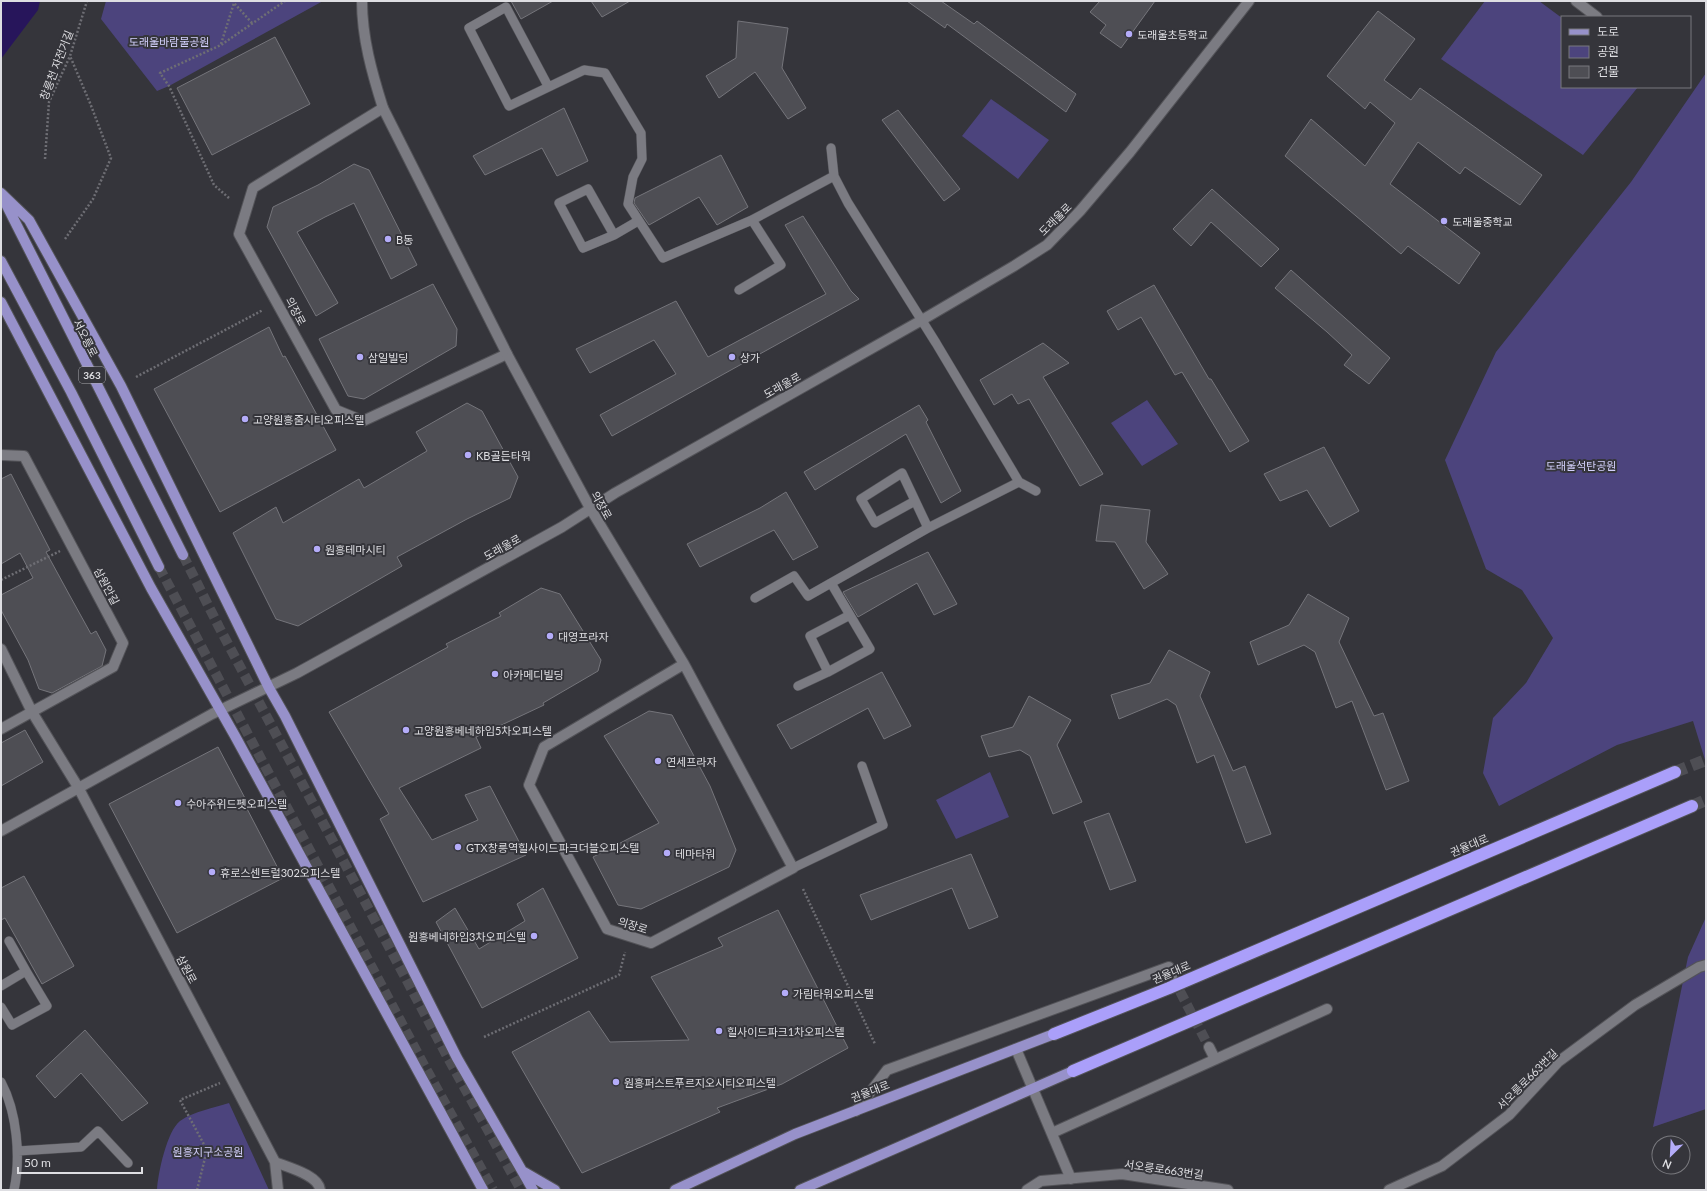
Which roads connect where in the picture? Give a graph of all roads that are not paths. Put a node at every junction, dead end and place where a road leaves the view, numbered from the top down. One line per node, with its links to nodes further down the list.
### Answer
1 (362, 1): 6 (street, 의장로)
2 (1249, 1): 16 (street, 도래울로)
3 (1576, 1): 4 (street)
4 (1596, 16)
5 (548, 86): 5 (lane); 11 (lane)
6 (383, 108): 17 (street, 의장로); 17 (street, 의장로)
7 (831, 148): 8 (lane)
8 (834, 176): 10 (lane); 16 (lane)
9 (1, 194): 24 (main road, 서오릉로 / 363); 33 (main road)
10 (752, 220): 11 (lane); 14 (lane)
11 (638, 221): 12 (lane)
12 (614, 235): 12 (lane)
13 (1, 261): 25 (main road, 363)
14 (739, 290)
15 (1, 302): 35 (main road)
16 (922, 320): 19 (lane); 22 (street, 도래울로)
17 (508, 354): 22 (street, 의장로)
18 (1, 455): 34 (street, 삼원안길)
19 (1019, 482): 20 (lane); 23 (lane)
20 (1036, 491)
21 (915, 501): 21 (lane); 23 (lane)
22 (590, 508): 30 (street, 의장로); 33 (street, 도래울로)
23 (928, 528): 26 (lane)
24 (184, 555)
25 (159, 567)
26 (831, 583): 27 (lane); 28 (lane)
27 (755, 598)
28 (850, 615): 31 (lane); 31 (lane)
29 (1, 649): 34 (street)
30 (684, 664): 42 (street, 의장로); 42 (street, 의장로)
31 (828, 672): 32 (lane)
32 (798, 686)
33 (269, 688): 35 (street, 도래울로); 62 (main road)
34 (32, 712): 36 (street, 삼원안길); 39 (street)
35 (220, 712): 39 (street); 67 (main road)
36 (1, 728)
37 (862, 766): 42 (lane)
38 (1675, 772): 50 (highway, 권율대로)
39 (78, 787): 41 (street); 60 (street, 삼원로)
40 (1692, 806): 54 (highway)
41 (1, 831)
42 (793, 868)
43 (8, 941): 45 (lane)
44 (1702, 966): 74 (street, 서오릉로663번길)
45 (26, 971): 47 (lane); 48 (lane)
46 (1172, 976): 57 (street)
47 (1, 986)
48 (1, 1007)
49 (1327, 1009): 53 (street)
50 (1054, 1034): 52 (main road, 권율대로)
51 (1210, 1047): 53 (street)
52 (1016, 1049): 56 (street); 57 (main road, 권율대로)
53 (1215, 1059): 58 (street)
54 (1072, 1071): 56 (main road)
55 (1, 1082): 59 (lane)
56 (1033, 1088): 58 (street); 71 (main road)
57 (856, 1111): 70 (main road, 권율대로)
58 (1052, 1133): 63 (street)
59 (18, 1151): 61 (lane); 64 (lane)
60 (275, 1162): 65 (street); 66 (street)
61 (128, 1163)
62 (521, 1170): 68 (main road); 69 (main road)
63 (1071, 1178): 72 (street, 서오릉로663번길); 73 (street, 서오릉로663번길)
64 (14, 1190)
65 (278, 1190)
66 (320, 1190)
67 (483, 1190)
68 (533, 1190)
69 (555, 1190)
70 (675, 1190)
71 (800, 1190)
72 (1026, 1190)
73 (1228, 1190)
74 (1389, 1190)

